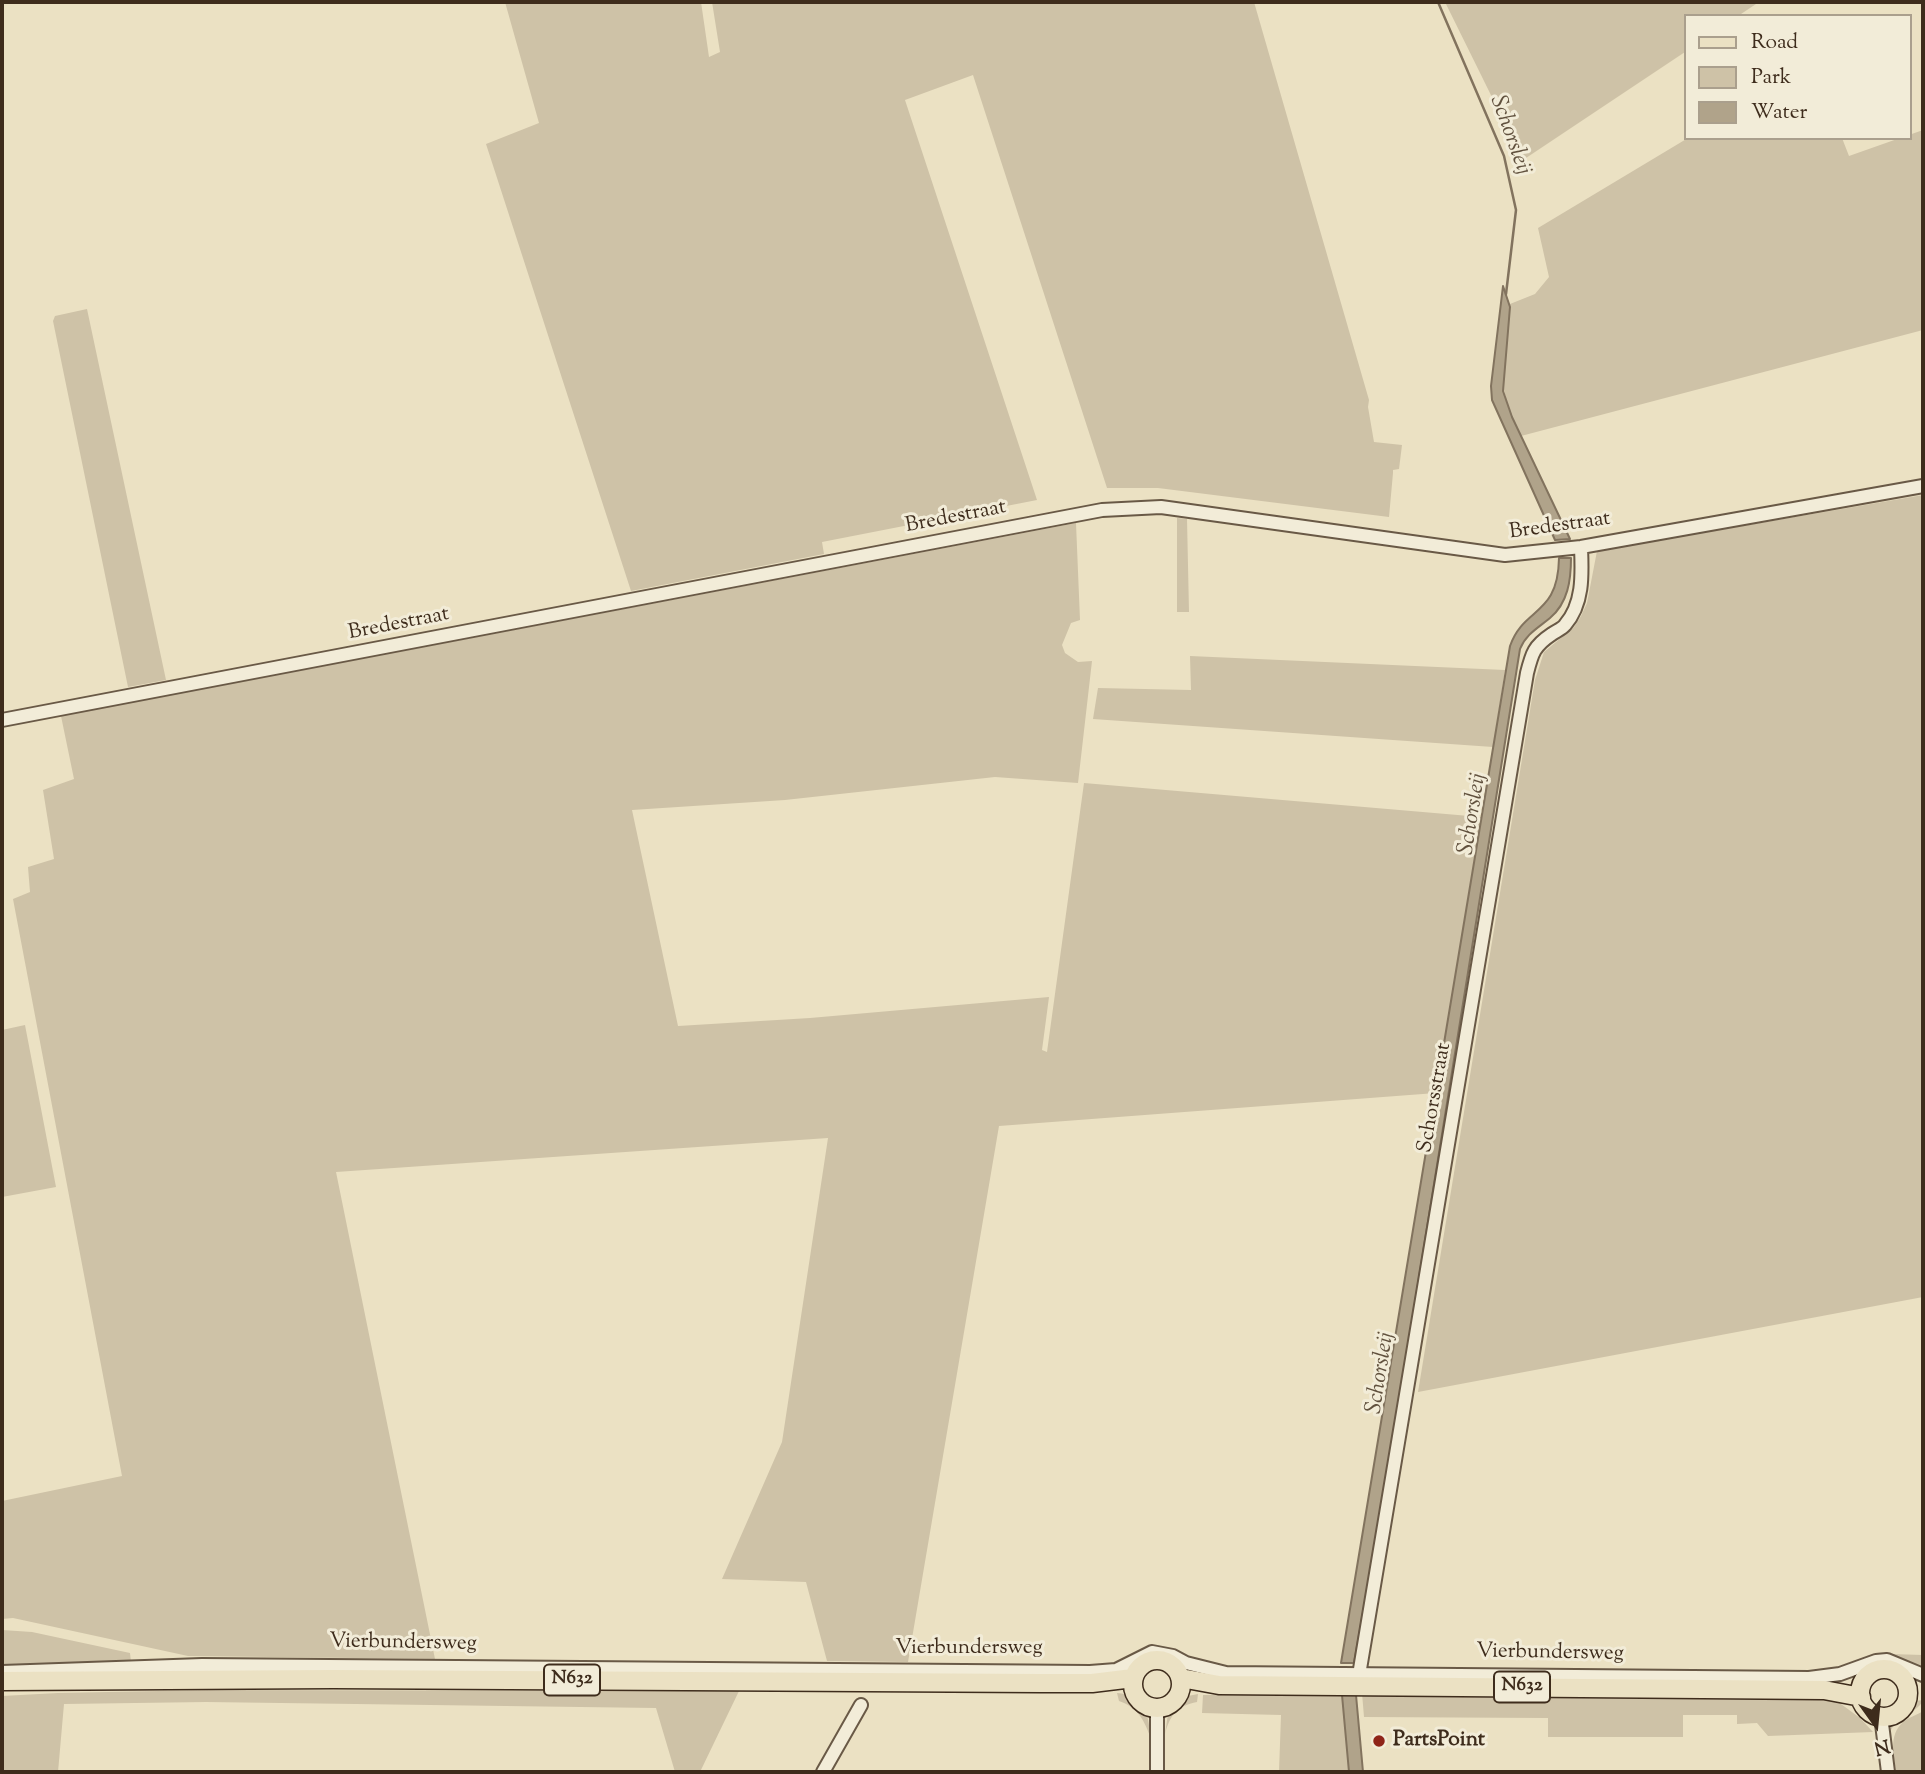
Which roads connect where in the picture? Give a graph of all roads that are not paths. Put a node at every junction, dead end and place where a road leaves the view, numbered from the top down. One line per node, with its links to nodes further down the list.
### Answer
1 (1923, 486): 2 (street, Bredestraat)
2 (1581, 547): 3 (street, Bredestraat); 6 (street, Schorsstraat)
3 (2, 720)
4 (2, 1672): 5 (street, Vierbundersweg)
5 (142, 1673): 8 (main road, Vierbundersweg / N632); 9 (main road, Vierbundersweg / N632)
6 (1359, 1675): 8 (street, Vierbundersweg); 10 (street, Vierbundersweg)
7 (1923, 1675): 10 (street, Vierbundersweg)
8 (1041, 1678): 11 (main road, Vierbundersweg / N632)
9 (2, 1681)
10 (1630, 1683): 12 (main road, Vierbundersweg / N632); 13 (main road, Vierbundersweg / N632)
11 (1133, 1684): 12 (main road, N632); 16 (main road, N632)
12 (1180, 1686): 16 (main road)
13 (1861, 1690): 14 (main road); 17 (main road)
14 (1915, 1693): 17 (main road)
15 (861, 1705): 18 (street)
16 (1157, 1708): 19 (street)
17 (1881, 1716): 20 (street)
18 (823, 1772)
19 (1157, 1772)
20 (1888, 1772)

